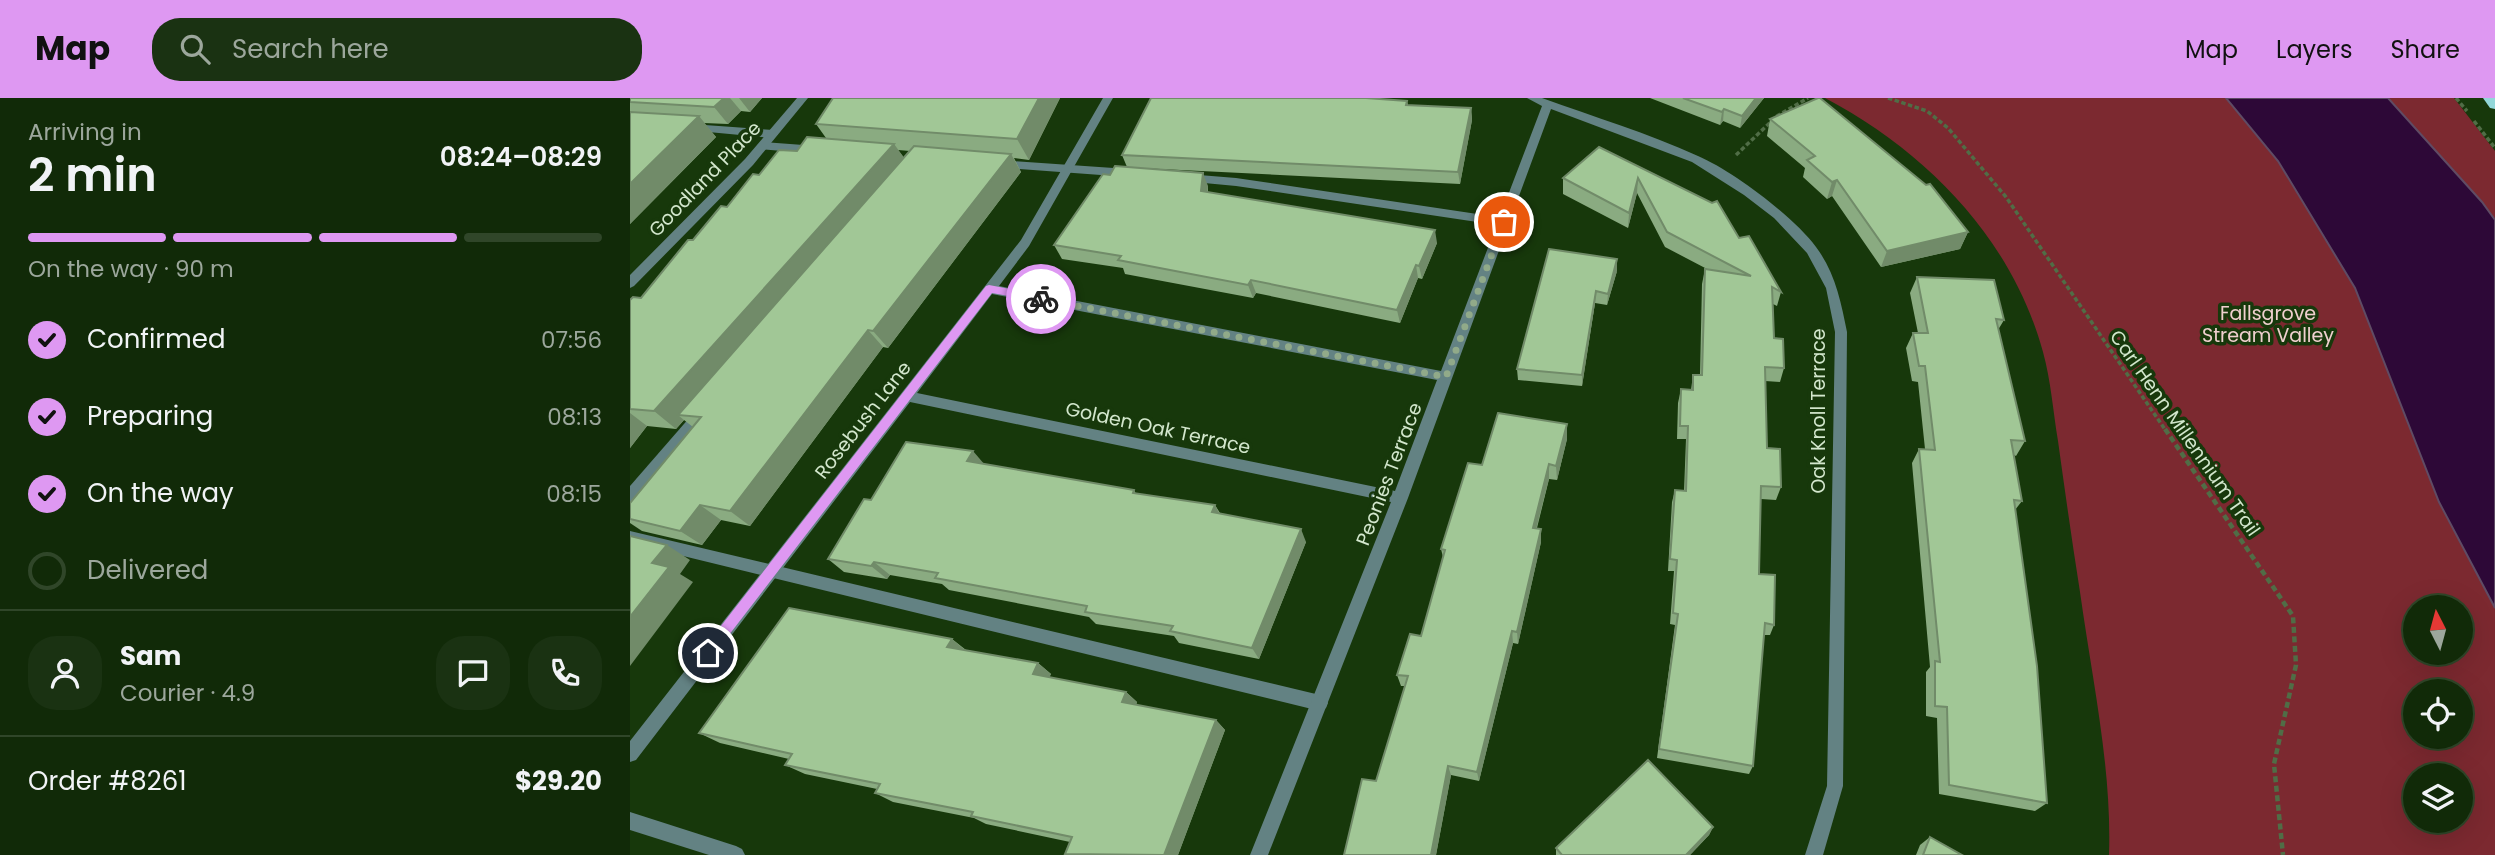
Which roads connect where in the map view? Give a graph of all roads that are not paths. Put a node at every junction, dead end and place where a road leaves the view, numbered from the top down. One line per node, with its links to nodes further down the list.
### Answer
1 (803, 98): 8 (street, Goodland Place)
2 (1108, 98): 12 (street, Rosebush Lane)
3 (1532, 98): 5 (street, Oak Knoll Terrace)
4 (2490, 98): 6 (main road)
5 (1548, 104): 15 (street, Peonies Terrace); 30 (street, Oak Knoll Terrace)
6 (2495, 105)
7 (682, 128): 8 (street)
8 (773, 134): 9 (street, Goodland Place)
9 (763, 146): 10 (street); 16 (street, Goodland Place)
10 (829, 151)
11 (988, 163): 12 (street)
12 (1067, 169): 13 (street); 17 (street, Rosebush Lane)
13 (1140, 174)
14 (1168, 176): 15 (street)
15 (1504, 222): 18 (street, Peonies Terrace)
16 (630, 283)
17 (989, 289): 18 (street); 19 (street, Rosebush Lane)
18 (1446, 377): 22 (street, Peonies Terrace)
19 (906, 396): 22 (street, Golden Oak Terrace); 24 (street, Rosebush Lane)
20 (712, 401): 21 (street)
21 (630, 496)
22 (1401, 498): 25 (street, Peonies Terrace)
23 (630, 537): 24 (street)
24 (770, 572): 25 (street); 26 (street, Rosebush Lane)
25 (1320, 703): 29 (street, Peonies Terrace)
26 (630, 754)
27 (630, 821): 28 (street)
28 (736, 855)
29 (1259, 855)
30 (1814, 855)

